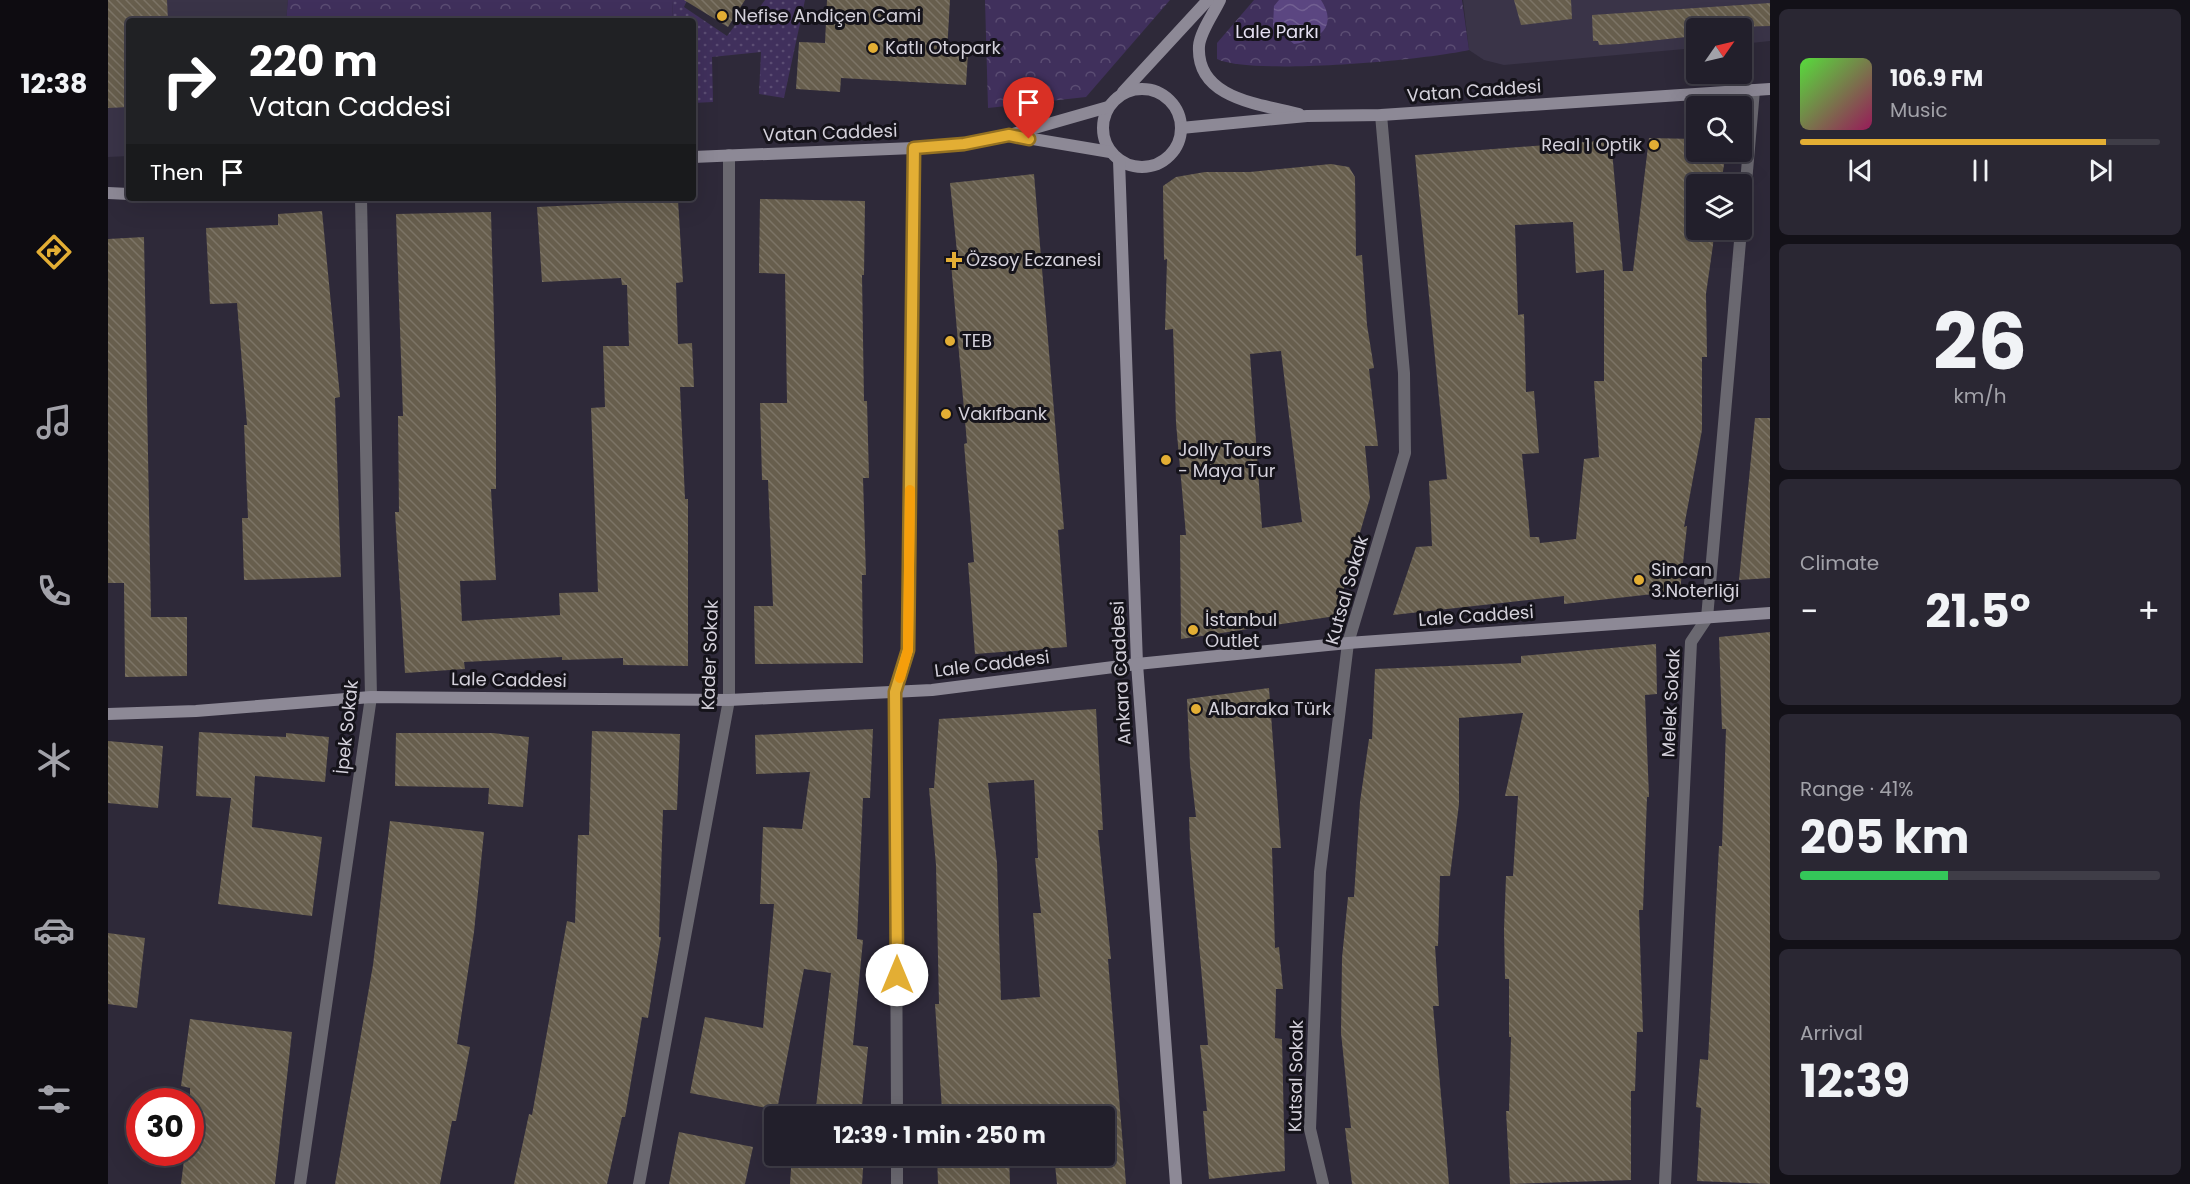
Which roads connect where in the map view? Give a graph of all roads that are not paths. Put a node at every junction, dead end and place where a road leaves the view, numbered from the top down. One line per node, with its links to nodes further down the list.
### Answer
1 (1208, 0): 5 (main road)
2 (1220, 0): 8 (main road)
3 (1770, 89): 4 (main road, Vatan Caddesi)
4 (1754, 90): 7 (main road, Vatan Caddesi); 15 (street, Melek Sokak)
5 (1120, 95): 6 (main road); 9 (main road)
6 (1108, 107): 10 (main road); 13 (main road)
7 (1381, 115): 8 (main road, Vatan Caddesi); 22 (street, Kutsal Sokak)
8 (1307, 116): 9 (main road, Vatan Caddesi)
9 (1181, 128): 13 (main road)
10 (1009, 135): 11 (main road, Vatan Caddesi); 13 (main road, Vatan Caddesi)
11 (914, 148): 12 (main road, Vatan Caddesi); 24 (street)
12 (729, 155): 14 (main road, Vatan Caddesi); 26 (street, Kader Sokak)
13 (1115, 156): 23 (main road, Ankara Caddesi)
14 (696, 157)
15 (1747, 174)
16 (108, 194): 17 (main road)
17 (126, 194)
18 (361, 201): 25 (street, İpek Sokak)
19 (1741, 240): 21 (street, Melek Sokak)
20 (1770, 613): 21 (main road, Lale Caddesi)
21 (1707, 618): 22 (main road, Lale Caddesi); 35 (street, Melek Sokak)
22 (1348, 644): 23 (main road, Lale Caddesi); 34 (street, Kutsal Sokak)
23 (1137, 664): 24 (main road, Lale Caddesi); 33 (main road, Ankara Caddesi)
24 (895, 692): 26 (main road, Lale Caddesi); 28 (street)
25 (371, 697): 26 (main road, Lale Caddesi); 27 (main road, Lale Caddesi); 30 (street, İpek Sokak)
26 (729, 700): 31 (street, Kader Sokak)
27 (108, 714)
28 (897, 1106)
29 (897, 1166): 32 (street)
30 (300, 1184)
31 (639, 1184)
32 (897, 1184)
33 (1176, 1184)
34 (1323, 1184)
35 (1665, 1184)

